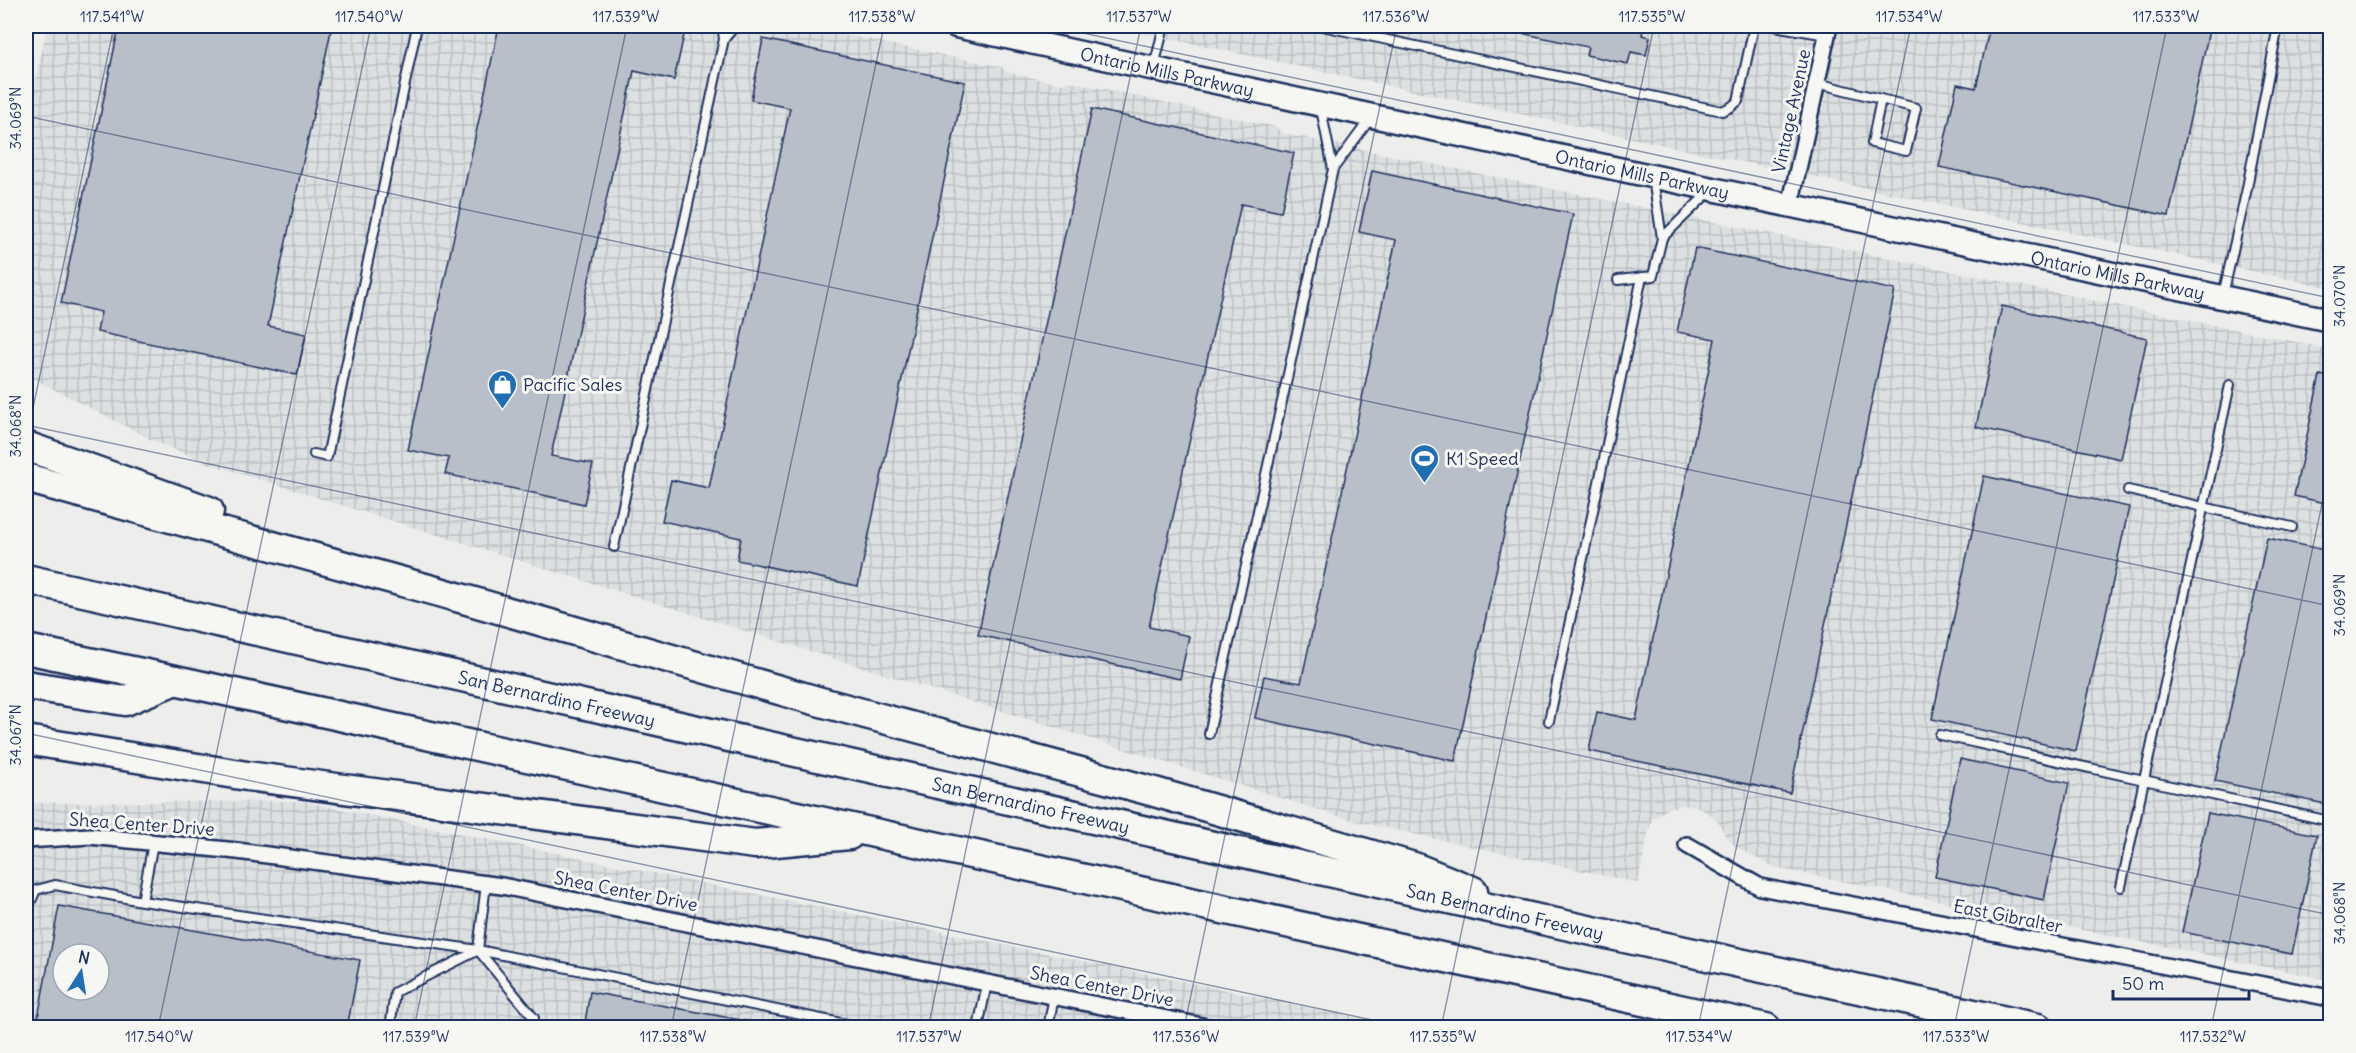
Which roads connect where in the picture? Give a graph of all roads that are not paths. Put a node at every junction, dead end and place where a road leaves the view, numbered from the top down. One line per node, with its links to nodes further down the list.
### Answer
1 (417, 26): 28 (lane)
2 (722, 26): 11 (lane)
3 (735, 26): 11 (lane)
4 (963, 26): 12 (main road, Ontario Mills Parkway)
5 (1164, 26): 12 (lane)
6 (1322, 26): 7 (lane)
7 (1754, 26)
8 (1774, 26): 10 (lane)
9 (2278, 26): 24 (lane)
10 (1828, 30): 13 (street, Vintage Avenue)
11 (724, 39): 33 (lane)
12 (1154, 69): 15 (main road, Ontario Mills Parkway)
13 (1817, 83): 14 (lane); 20 (street, Vintage Avenue)
14 (1881, 99): 14 (lane)
15 (1320, 105): 16 (main road, Ontario Mills Parkway); 17 (lane)
16 (1372, 116): 17 (lane); 18 (main road, Ontario Mills Parkway)
17 (1333, 169): 40 (lane)
18 (1653, 176): 19 (main road, Ontario Mills Parkway); 21 (lane)
19 (1713, 189): 20 (main road, Ontario Mills Parkway); 21 (lane)
20 (1790, 206): 24 (main road, Ontario Mills Parkway)
21 (1662, 238): 22 (lane)
22 (1642, 278): 23 (lane); 39 (lane)
23 (1618, 280)
24 (2222, 297): 25 (main road, Ontario Mills Parkway)
25 (2331, 320)
26 (2230, 385): 31 (lane)
27 (26, 446): 35 (highway)
28 (314, 454)
29 (26, 478): 35 (highway)
30 (2128, 490): 31 (lane)
31 (2203, 507): 32 (lane); 43 (lane)
32 (2292, 527)
33 (614, 547)
34 (26, 579): 53 (highway, San Bernardino Freeway)
35 (443, 593): 53 (highway)
36 (26, 649): 37 (highway)
37 (175, 680): 38 (highway); 45 (highway)
38 (26, 685)
39 (1549, 721)
40 (1209, 734)
41 (1940, 735): 43 (lane)
42 (26, 740): 45 (highway)
43 (2144, 780): 44 (lane); 50 (lane)
44 (2331, 821)
45 (876, 833): 64 (highway)
46 (26, 840): 47 (street, Shea Center Drive)
47 (153, 843): 49 (street, Shea Center Drive); 51 (lane)
48 (1688, 845): 57 (street, East Gibralter)
49 (486, 884): 54 (lane); 55 (street, Shea Center Drive)
50 (2121, 887)
51 (142, 901): 52 (lane); 54 (lane)
52 (26, 912)
53 (1547, 921): 65 (highway, San Bernardino Freeway)
54 (478, 950): 59 (lane); 60 (lane); 61 (lane)
55 (987, 983): 56 (street, Shea Center Drive); 62 (lane)
56 (1054, 996): 58 (street, Shea Center Drive); 63 (lane)
57 (2331, 998)
58 (1205, 1027)
59 (390, 1028)
60 (533, 1028)
61 (866, 1028)
62 (978, 1028)
63 (1048, 1028)
64 (1766, 1028)
65 (2038, 1028)

